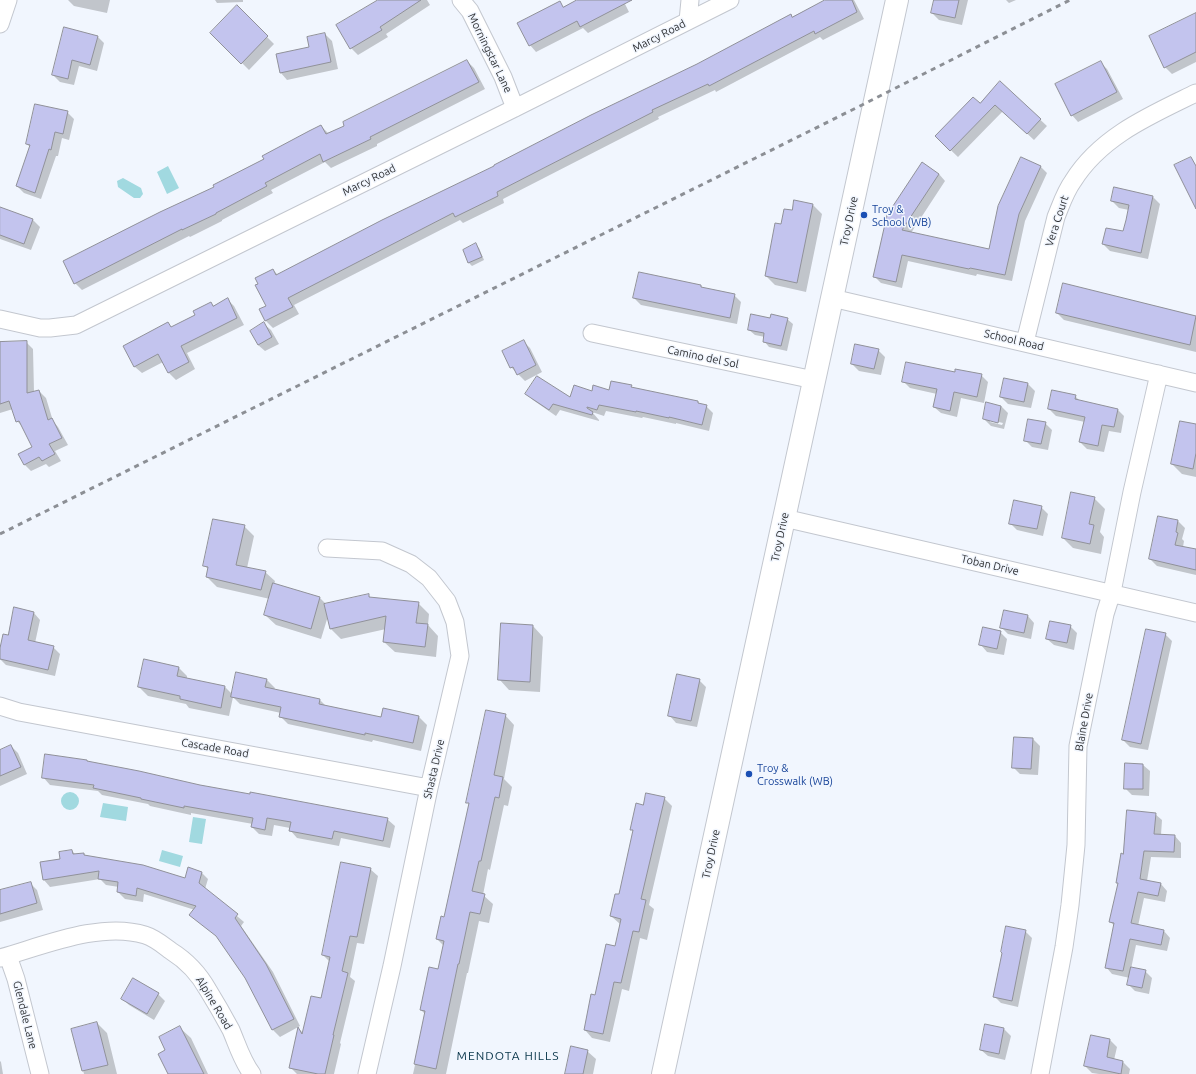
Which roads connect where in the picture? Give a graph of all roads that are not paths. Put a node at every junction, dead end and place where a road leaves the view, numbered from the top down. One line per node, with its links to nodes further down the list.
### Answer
1 (8, 0): 7 (street)
2 (461, 0): 9 (street, Morningstar Lane)
3 (690, 0): 6 (street)
4 (730, 0): 6 (street, Marcy Road)
5 (897, 0): 10 (street, Troy Drive)
6 (688, 21): 9 (street, Marcy Road)
7 (0, 24)
8 (1196, 93): 13 (street, Vera Court)
9 (515, 108): 11 (street, Marcy Road)
10 (832, 298): 13 (street, School Road); 15 (street, Troy Drive)
11 (0, 319)
12 (592, 333): 15 (street, Camino del Sol)
13 (1025, 342): 14 (street, School Road)
14 (1159, 374): 16 (street, School Road); 19 (street, Blaine Drive)
15 (814, 380): 17 (street, Troy Drive)
16 (1196, 383)
17 (784, 518): 19 (street, Toban Drive); 27 (street, Troy Drive)
18 (326, 548): 22 (street, Shasta Drive)
19 (1112, 592): 20 (street, Toban Drive); 28 (street, Blaine Drive)
20 (1196, 613)
21 (0, 706): 22 (street, Cascade Road)
22 (429, 788): 26 (street, Shasta Drive)
23 (4, 957): 24 (street, Glendale Lane); 25 (street, Alpine Road)
24 (40, 1074)
25 (252, 1074)
26 (367, 1074)
27 (663, 1074)
28 (1040, 1074)

